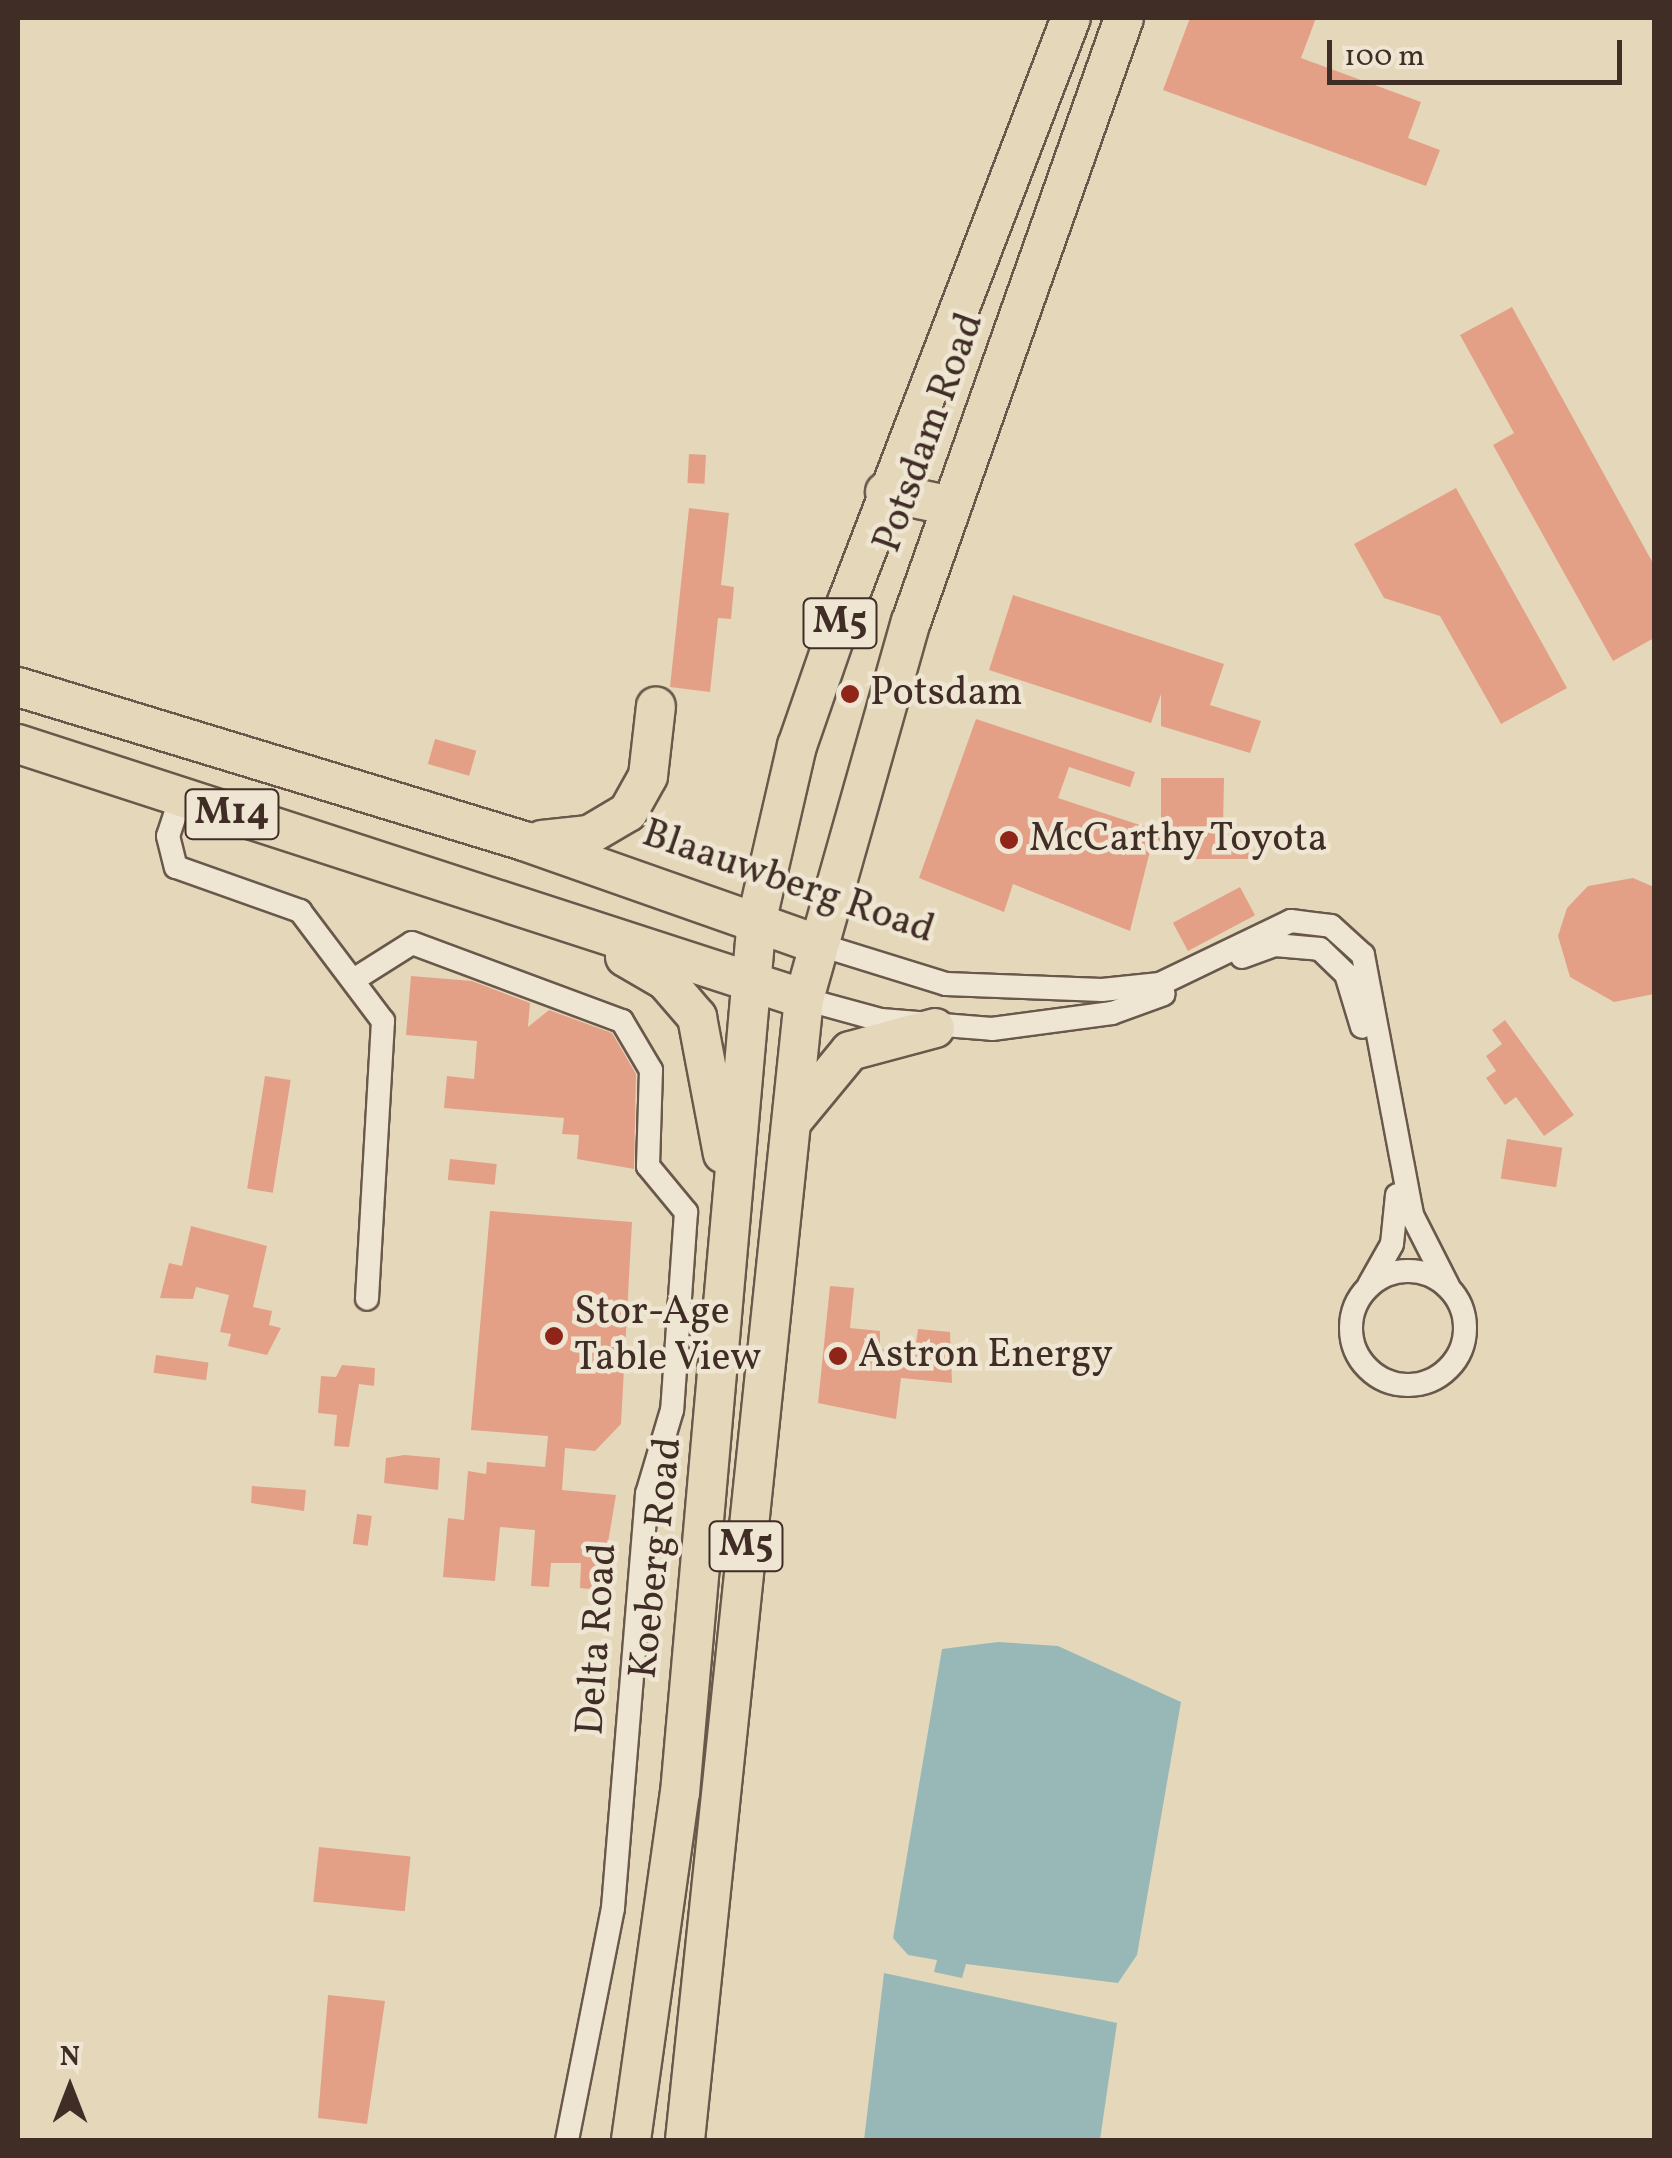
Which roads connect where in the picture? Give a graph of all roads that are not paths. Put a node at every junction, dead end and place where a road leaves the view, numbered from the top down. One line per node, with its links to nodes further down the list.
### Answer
1 (1072, 18): 3 (main road, Potsdam Road / M5)
2 (1124, 18): 4 (main road, Potsdam Road / M5)
3 (890, 479): 4 (main road); 10 (main road, Potsdam Road / M5)
4 (956, 494): 13 (main road, Potsdam Road / M5)
5 (18, 687): 9 (main road, Blaauwberg Road / M14)
6 (656, 706): 9 (main road)
7 (18, 744): 8 (main road, M14)
8 (181, 797): 11 (main road, M14); 15 (street)
9 (524, 841): 10 (main road, Blaauwberg Road / M14)
10 (757, 919): 13 (main road, Blaauwberg Road / M14); 16 (main road, Potsdam Road / M5)
11 (556, 922): 16 (main road, M14); 20 (main road)
12 (1322, 922): 13 (street, Blaauwberg Road); 14 (street); 22 (street)
13 (817, 944): 17 (main road, Potsdam Road / M5)
14 (1312, 947): 18 (street); 21 (street)
15 (355, 979): 23 (street); 24 (street, Delta Road)
16 (749, 982): 17 (main road, M14); 20 (main road, Koeberg Road / M5)
17 (804, 999): 18 (street); 19 (main road, M5)
18 (935, 1028): 19 (main road)
19 (789, 1127): 26 (main road, M5)
20 (736, 1182): 25 (main road, Koeberg Road / M5)
21 (1369, 1285): 22 (street); 22 (street)
22 (1448, 1286)
23 (367, 1299)
24 (567, 2140)
25 (630, 2140)
26 (685, 2140)

